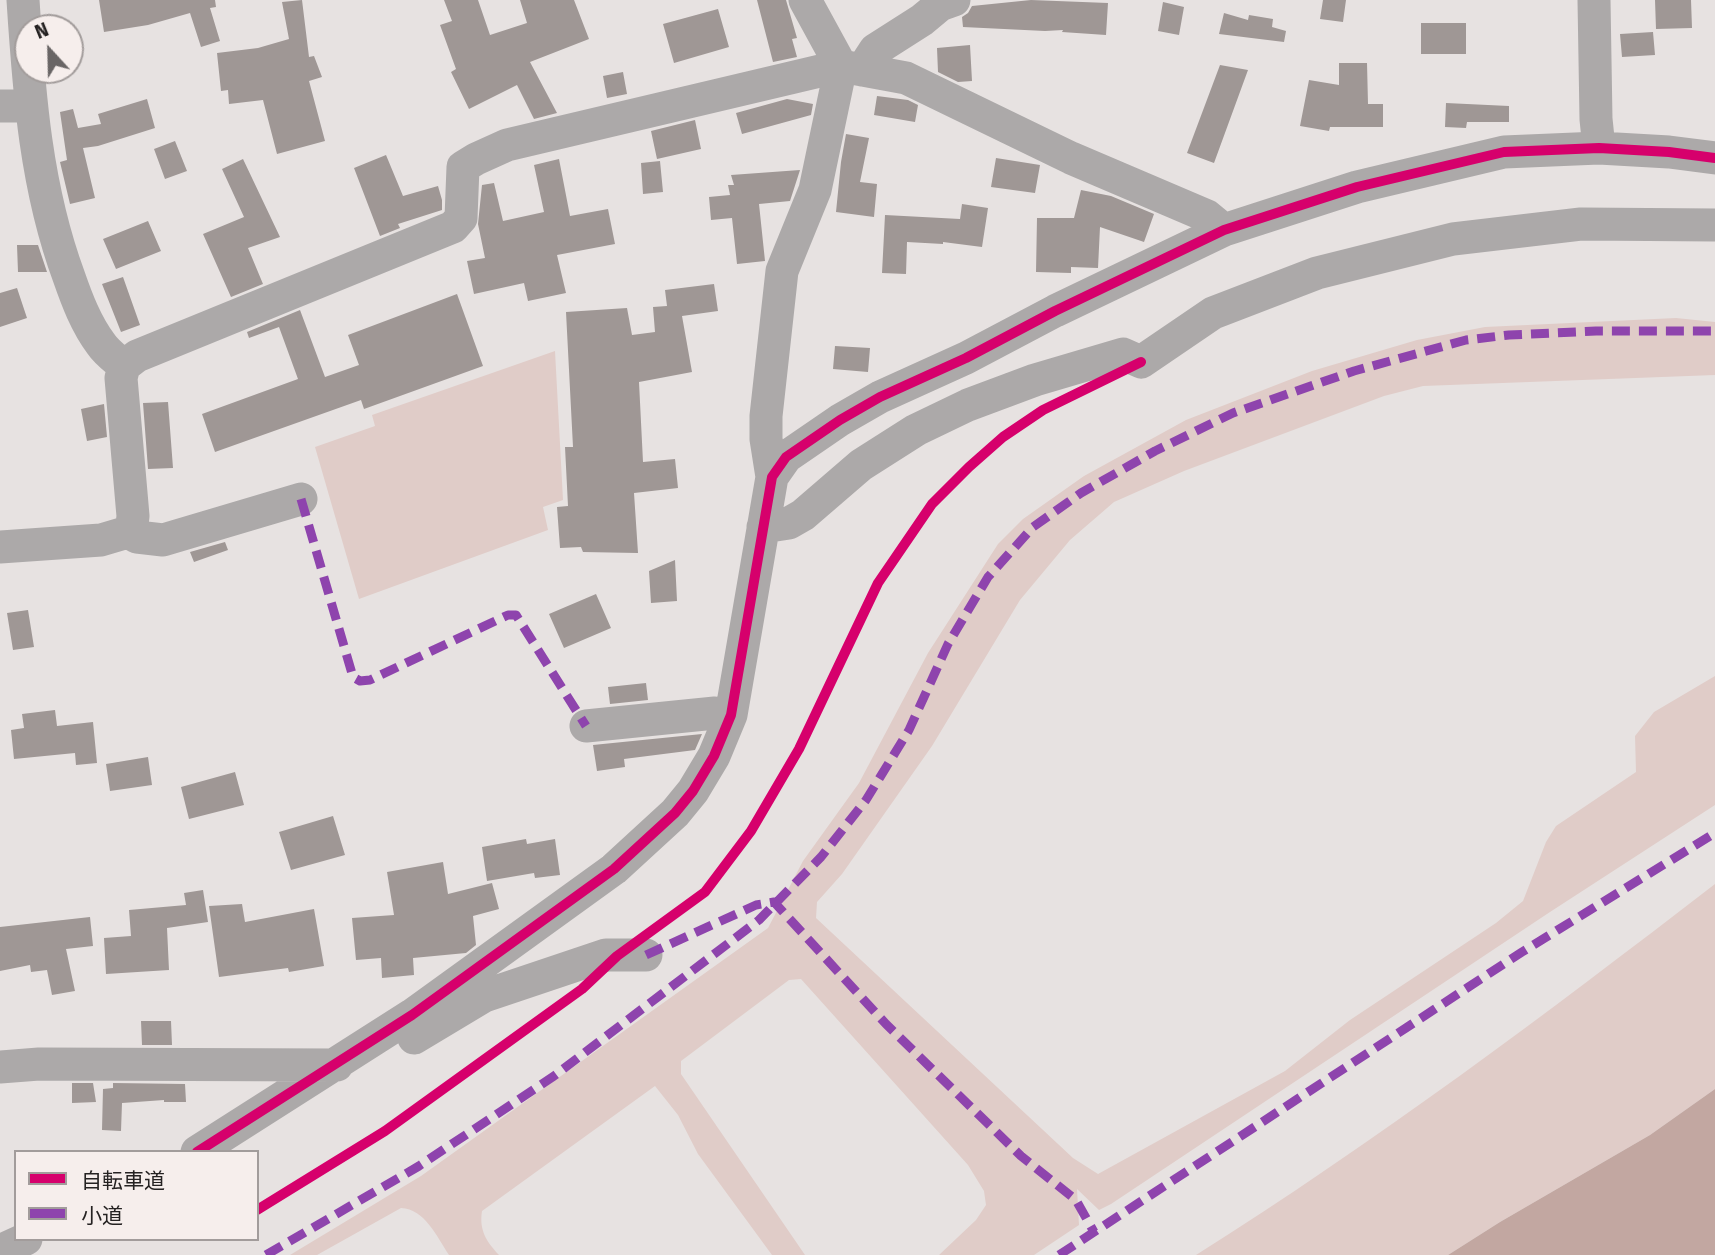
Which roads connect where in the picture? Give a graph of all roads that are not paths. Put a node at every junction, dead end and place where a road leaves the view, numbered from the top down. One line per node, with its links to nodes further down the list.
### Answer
1 (23, 0): 6 (street)
2 (805, 0): 5 (street)
3 (954, 0): 5 (street)
4 (1594, 0): 7 (street)
5 (851, 68): 10 (street); 11 (street); 12 (street)
6 (15, 106): 11 (street)
7 (1599, 148): 8 (street); 10 (street)
8 (1715, 158)
9 (1715, 225): 14 (street)
10 (1224, 230): 12 (street)
11 (124, 366): 15 (street)
12 (772, 477): 14 (street)
13 (301, 499): 15 (street)
14 (763, 527): 17 (street)
15 (128, 532): 16 (street)
16 (0, 547)
17 (731, 715): 18 (street); 20 (street)
18 (586, 726)
19 (646, 955): 20 (street)
20 (336, 1064): 21 (street); 22 (street)
21 (0, 1067)
22 (200, 1150)
23 (22, 1241): 24 (street)
24 (0, 1251)

